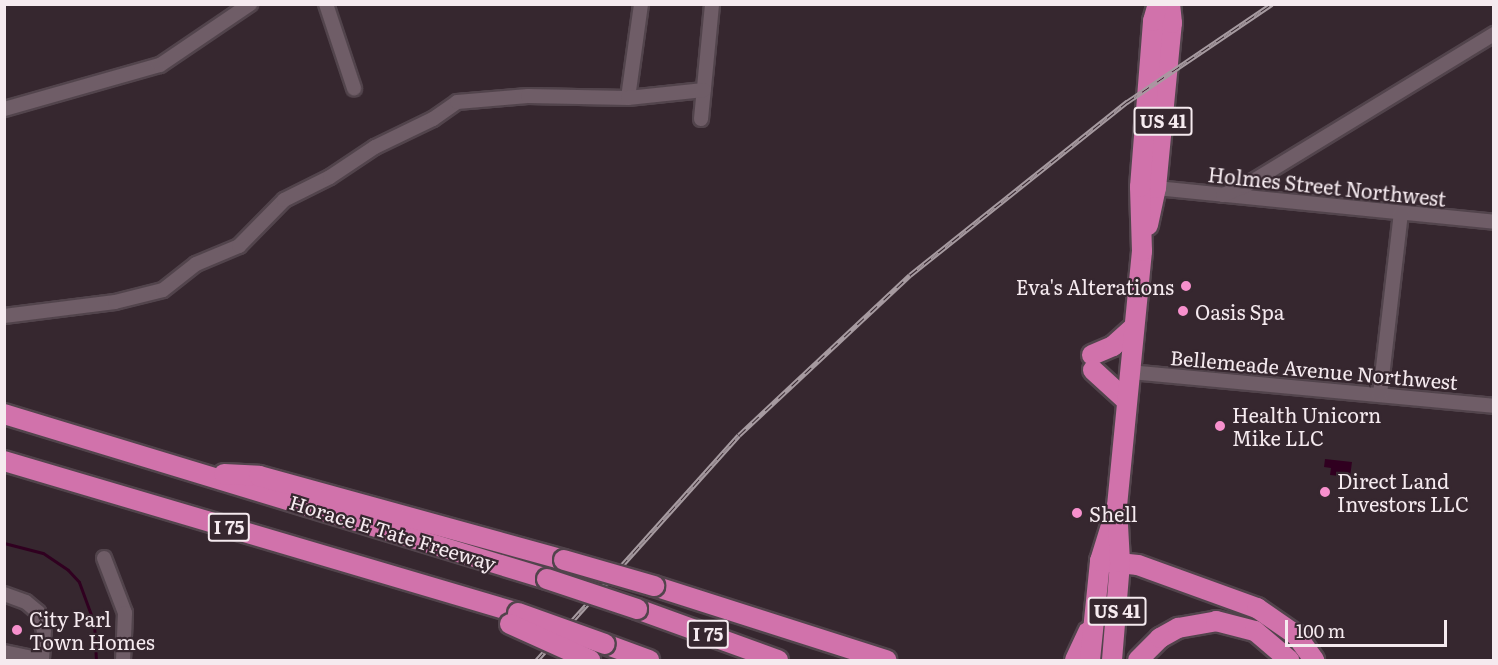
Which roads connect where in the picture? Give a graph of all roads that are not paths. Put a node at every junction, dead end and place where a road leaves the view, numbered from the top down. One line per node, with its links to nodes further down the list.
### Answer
1 (250, 4): 11 (street)
2 (326, 4): 8 (street)
3 (640, 4): 10 (street)
4 (712, 4): 9 (street)
5 (1158, 4): 17 (highway, US 41)
6 (1170, 4): 13 (highway, US 41)
7 (1494, 34): 14 (street)
8 (354, 88)
9 (704, 90): 10 (street); 12 (street)
10 (628, 98): 18 (street)
11 (4, 109)
12 (701, 119)
13 (1156, 188): 14 (street, Holmes Street Northwest); 17 (highway, US 41)
14 (1221, 195): 15 (street, Holmes Street Northwest)
15 (1401, 213): 16 (street, Holmes Street Northwest); 21 (street)
16 (1494, 222)
17 (1142, 250): 19 (highway, US 41)
18 (4, 316)
19 (1134, 327): 20 (highway, US 41); 22 (highway)
20 (1130, 372): 21 (street, Bellemeade Avenue Northwest); 22 (highway, US 41)
21 (1380, 394): 23 (street, Bellemeade Avenue Northwest)
22 (1127, 401): 27 (highway, US 41)
23 (1494, 406)
24 (4, 414): 26 (highway, Horace E Tate Freeway / I 75)
25 (4, 460): 33 (highway, Horace E Tate Freeway / I 75)
26 (193, 473): 34 (highway, bridge); 40 (highway, Horace E Tate Freeway / I 75, bridge)
27 (1117, 506): 29 (highway, US 41); 30 (highway, US 41)
28 (104, 558): 37 (street)
29 (1100, 561): 30 (highway); 32 (highway, US 41)
30 (1120, 562): 45 (highway, US 41); 48 (highway)
31 (4, 594): 36 (street)
32 (1095, 609): 43 (highway); 44 (highway, US 41)
33 (514, 619): 38 (highway, bridge); 39 (highway, Horace E Tate Freeway / I 75, bridge)
34 (772, 624): 41 (highway); 42 (highway)
35 (4, 652): 36 (street)
36 (42, 660)
37 (123, 660)
38 (590, 660)
39 (649, 660)
40 (778, 660)
41 (854, 660)
42 (886, 660)
43 (1075, 660)
44 (1090, 660)
45 (1112, 660)
46 (1138, 660): 47 (highway)
47 (1289, 660)
48 (1314, 660)

